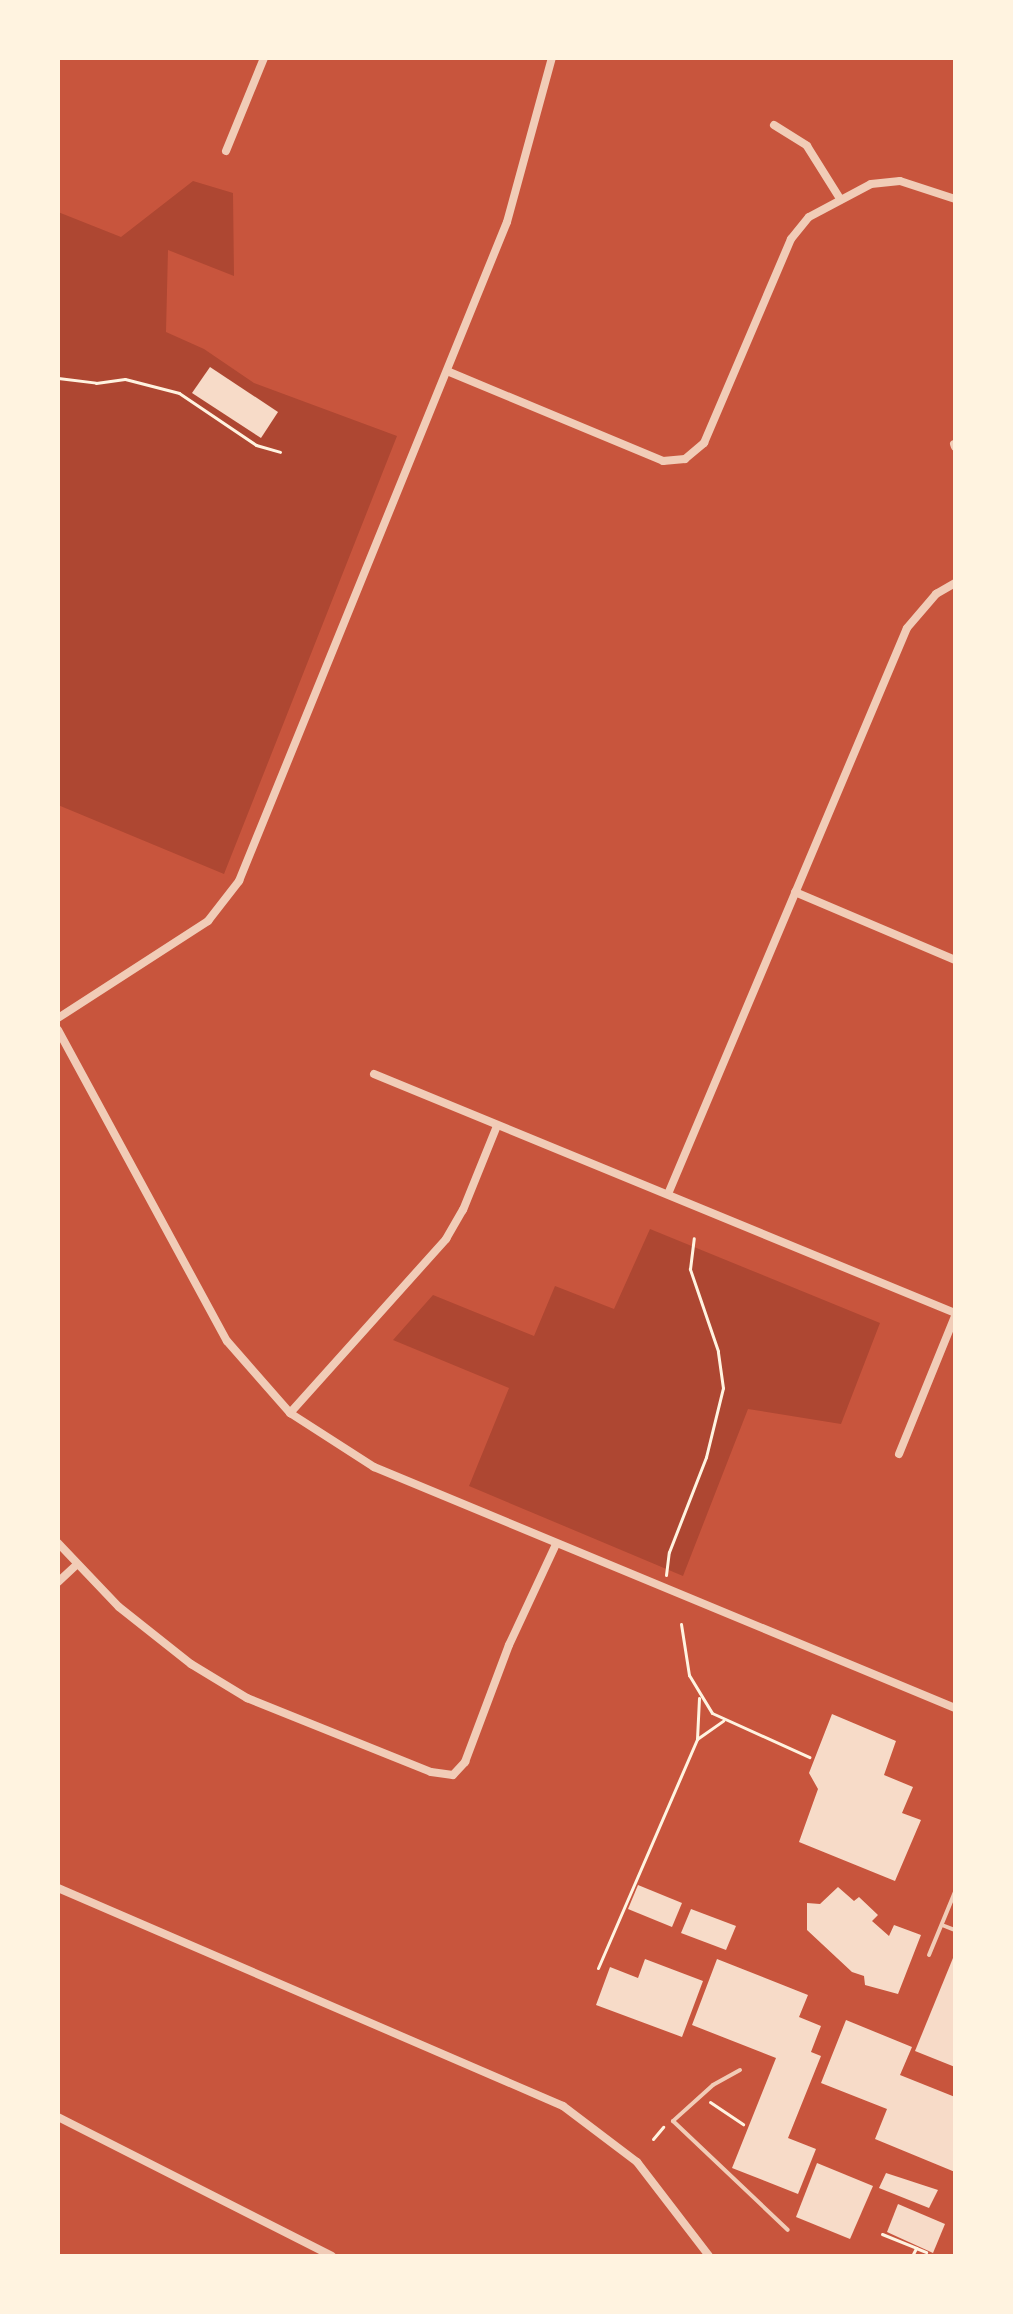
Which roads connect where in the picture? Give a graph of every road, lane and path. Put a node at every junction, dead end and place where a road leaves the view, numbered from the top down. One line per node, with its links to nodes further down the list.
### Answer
1 (264, 58): 4 (street)
2 (552, 58): 7 (street)
3 (774, 125): 5 (street)
4 (226, 151)
5 (839, 197): 6 (street); 7 (street)
6 (955, 199)
7 (447, 371): 13 (street)
8 (58, 378): 9 (path)
9 (280, 452)
10 (955, 583): 11 (street)
11 (795, 892): 12 (street); 17 (street)
12 (955, 960)
13 (58, 1018)
14 (58, 1030): 20 (street)
15 (374, 1074): 16 (street)
16 (497, 1126): 17 (street); 20 (street)
17 (668, 1194): 19 (street)
18 (694, 1238): 26 (path)
19 (955, 1314): 21 (street)
20 (290, 1413): 23 (street)
21 (899, 1454)
22 (58, 1543): 24 (street)
23 (556, 1544): 24 (street); 26 (street)
24 (75, 1566): 25 (street)
25 (58, 1582)
26 (665, 1589): 29 (street)
27 (681, 1624): 28 (path)
28 (699, 1698): 30 (path); 31 (path)
29 (955, 1708)
30 (723, 1721): 31 (path); 32 (path)
31 (697, 1739): 38 (path)
32 (809, 1757)
33 (58, 1888): 46 (street)
34 (955, 1892): 35 (lane)
35 (942, 1925): 36 (lane); 37 (lane)
36 (955, 1930)
37 (929, 1955)
38 (598, 1968)
39 (740, 2070): 41 (lane)
40 (58, 2117): 45 (street)
41 (788, 2230)
42 (882, 2234): 43 (path)
43 (916, 2248): 44 (path); 47 (path)
44 (926, 2252)
45 (332, 2256)
46 (709, 2256)
47 (912, 2256)

